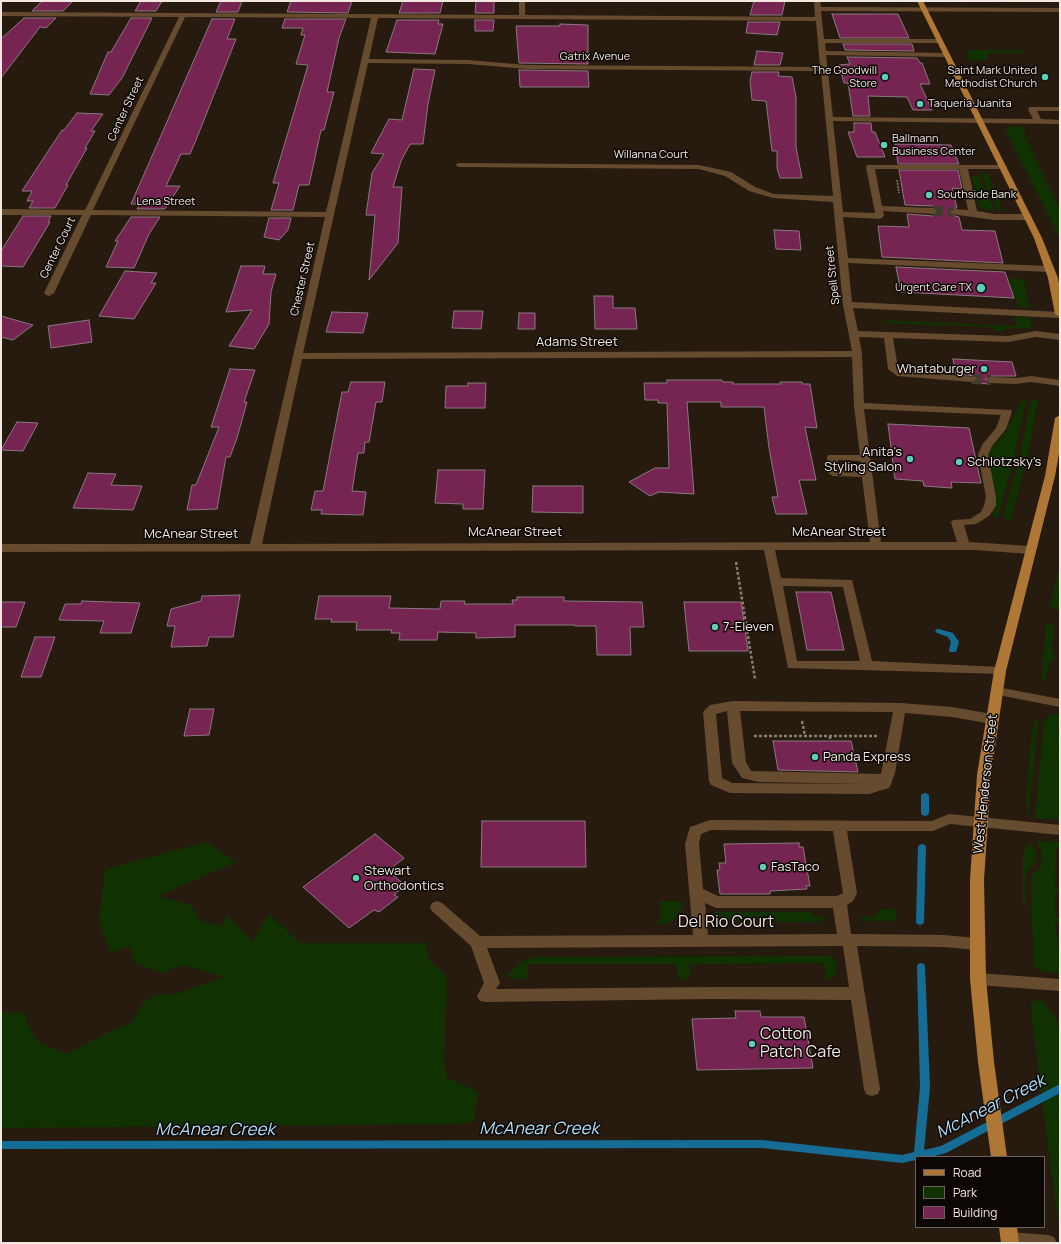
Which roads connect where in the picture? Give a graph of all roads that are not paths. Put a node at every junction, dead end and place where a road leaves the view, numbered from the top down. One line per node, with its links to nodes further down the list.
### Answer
1 (522, 1): 9 (street)
2 (920, 1): 4 (main road)
3 (817, 5): 4 (street); 10 (street, Spell Street)
4 (924, 10): 5 (street); 12 (main road)
5 (1060, 10)
6 (1, 14): 7 (street)
7 (182, 15): 8 (street); 30 (street, Center Street)
8 (375, 16): 9 (street); 15 (street, Chester Street)
9 (522, 18): 10 (street)
10 (819, 19): 11 (street, Spell Street)
11 (821, 41): 12 (street); 13 (street, Spell Street)
12 (940, 41): 14 (main road)
13 (823, 53): 14 (street); 16 (street, Spell Street)
14 (947, 55): 19 (main road)
15 (365, 61): 16 (street, Gatrix Avenue); 32 (street, Chester Street)
16 (825, 69): 18 (street, Spell Street)
17 (1060, 109): 20 (street)
18 (829, 119): 19 (street); 25 (street, Spell Street)
19 (980, 121): 20 (street); 24 (main road)
20 (1038, 121): 21 (street)
21 (1060, 122)
22 (459, 165): 25 (street, Willanna Court)
23 (963, 167): 24 (street); 26 (street); 31 (street)
24 (1003, 167): 34 (main road)
25 (837, 199): 33 (street, Spell Street)
26 (879, 208): 27 (street); 33 (street)
27 (933, 211)
28 (1, 212): 30 (street, Lena Street)
29 (954, 212): 31 (street)
30 (88, 213): 32 (street, Lena Street); 37 (street, Center Court)
31 (973, 213): 34 (street)
32 (331, 214): 44 (street, Chester Street)
33 (838, 214): 35 (street, Spell Street)
34 (1028, 217): 36 (main road)
35 (843, 260): 36 (street); 38 (street, Spell Street)
36 (1054, 275): 39 (main road)
37 (49, 294)
38 (848, 305): 39 (street); 40 (street, Spell Street)
39 (1060, 314)
40 (854, 334): 41 (street); 43 (street, Spell Street)
41 (888, 335): 42 (street); 45 (street)
42 (1060, 337)
43 (857, 354): 44 (street, Adams Street); 48 (street, Spell Street)
44 (298, 356): 56 (street, Chester Street)
45 (972, 379)
46 (991, 380): 47 (street)
47 (1060, 383)
48 (859, 406): 50 (street, Spell Street); 54 (street)
49 (1060, 418): 57 (main road, West Henderson Street)
50 (866, 458): 51 (street, Spell Street); 51 (street)
51 (868, 474): 53 (street, Spell Street)
52 (769, 546): 53 (street, McAnear Street); 56 (street, McAnear Street); 58 (street)
53 (876, 546): 54 (street, McAnear Street)
54 (964, 546): 57 (street, McAnear Street)
55 (1, 548): 56 (street, McAnear Street)
56 (255, 548)
57 (1030, 550): 60 (main road, West Henderson Street)
58 (776, 582): 59 (street); 59 (street)
59 (867, 665): 60 (street)
60 (1000, 671): 61 (main road, West Henderson Street)
61 (996, 691): 62 (street); 65 (main road, West Henderson Street)
62 (1060, 703)
63 (733, 706): 64 (street); 66 (street); 66 (street)
64 (900, 708): 65 (street); 66 (street)
65 (992, 719): 67 (main road, West Henderson Street)
66 (886, 777)
67 (980, 823): 68 (street); 69 (street); 76 (main road, West Henderson Street)
68 (839, 826): 70 (street); 71 (street)
69 (1060, 830)
70 (697, 892): 71 (street); 74 (street)
71 (839, 902): 73 (street)
72 (437, 907): 75 (street)
73 (847, 940): 74 (street, Del Rio Court); 76 (street, Del Rio Court); 79 (street)
74 (701, 941): 75 (street, Del Rio Court)
75 (476, 942): 79 (street)
76 (976, 944): 77 (main road, West Henderson Street)
77 (978, 979): 78 (street); 81 (main road, West Henderson Street)
78 (1060, 985)
79 (857, 994): 80 (street)
80 (872, 1088)
81 (999, 1156)
82 (1009, 1235): 83 (street)
83 (1048, 1243)

